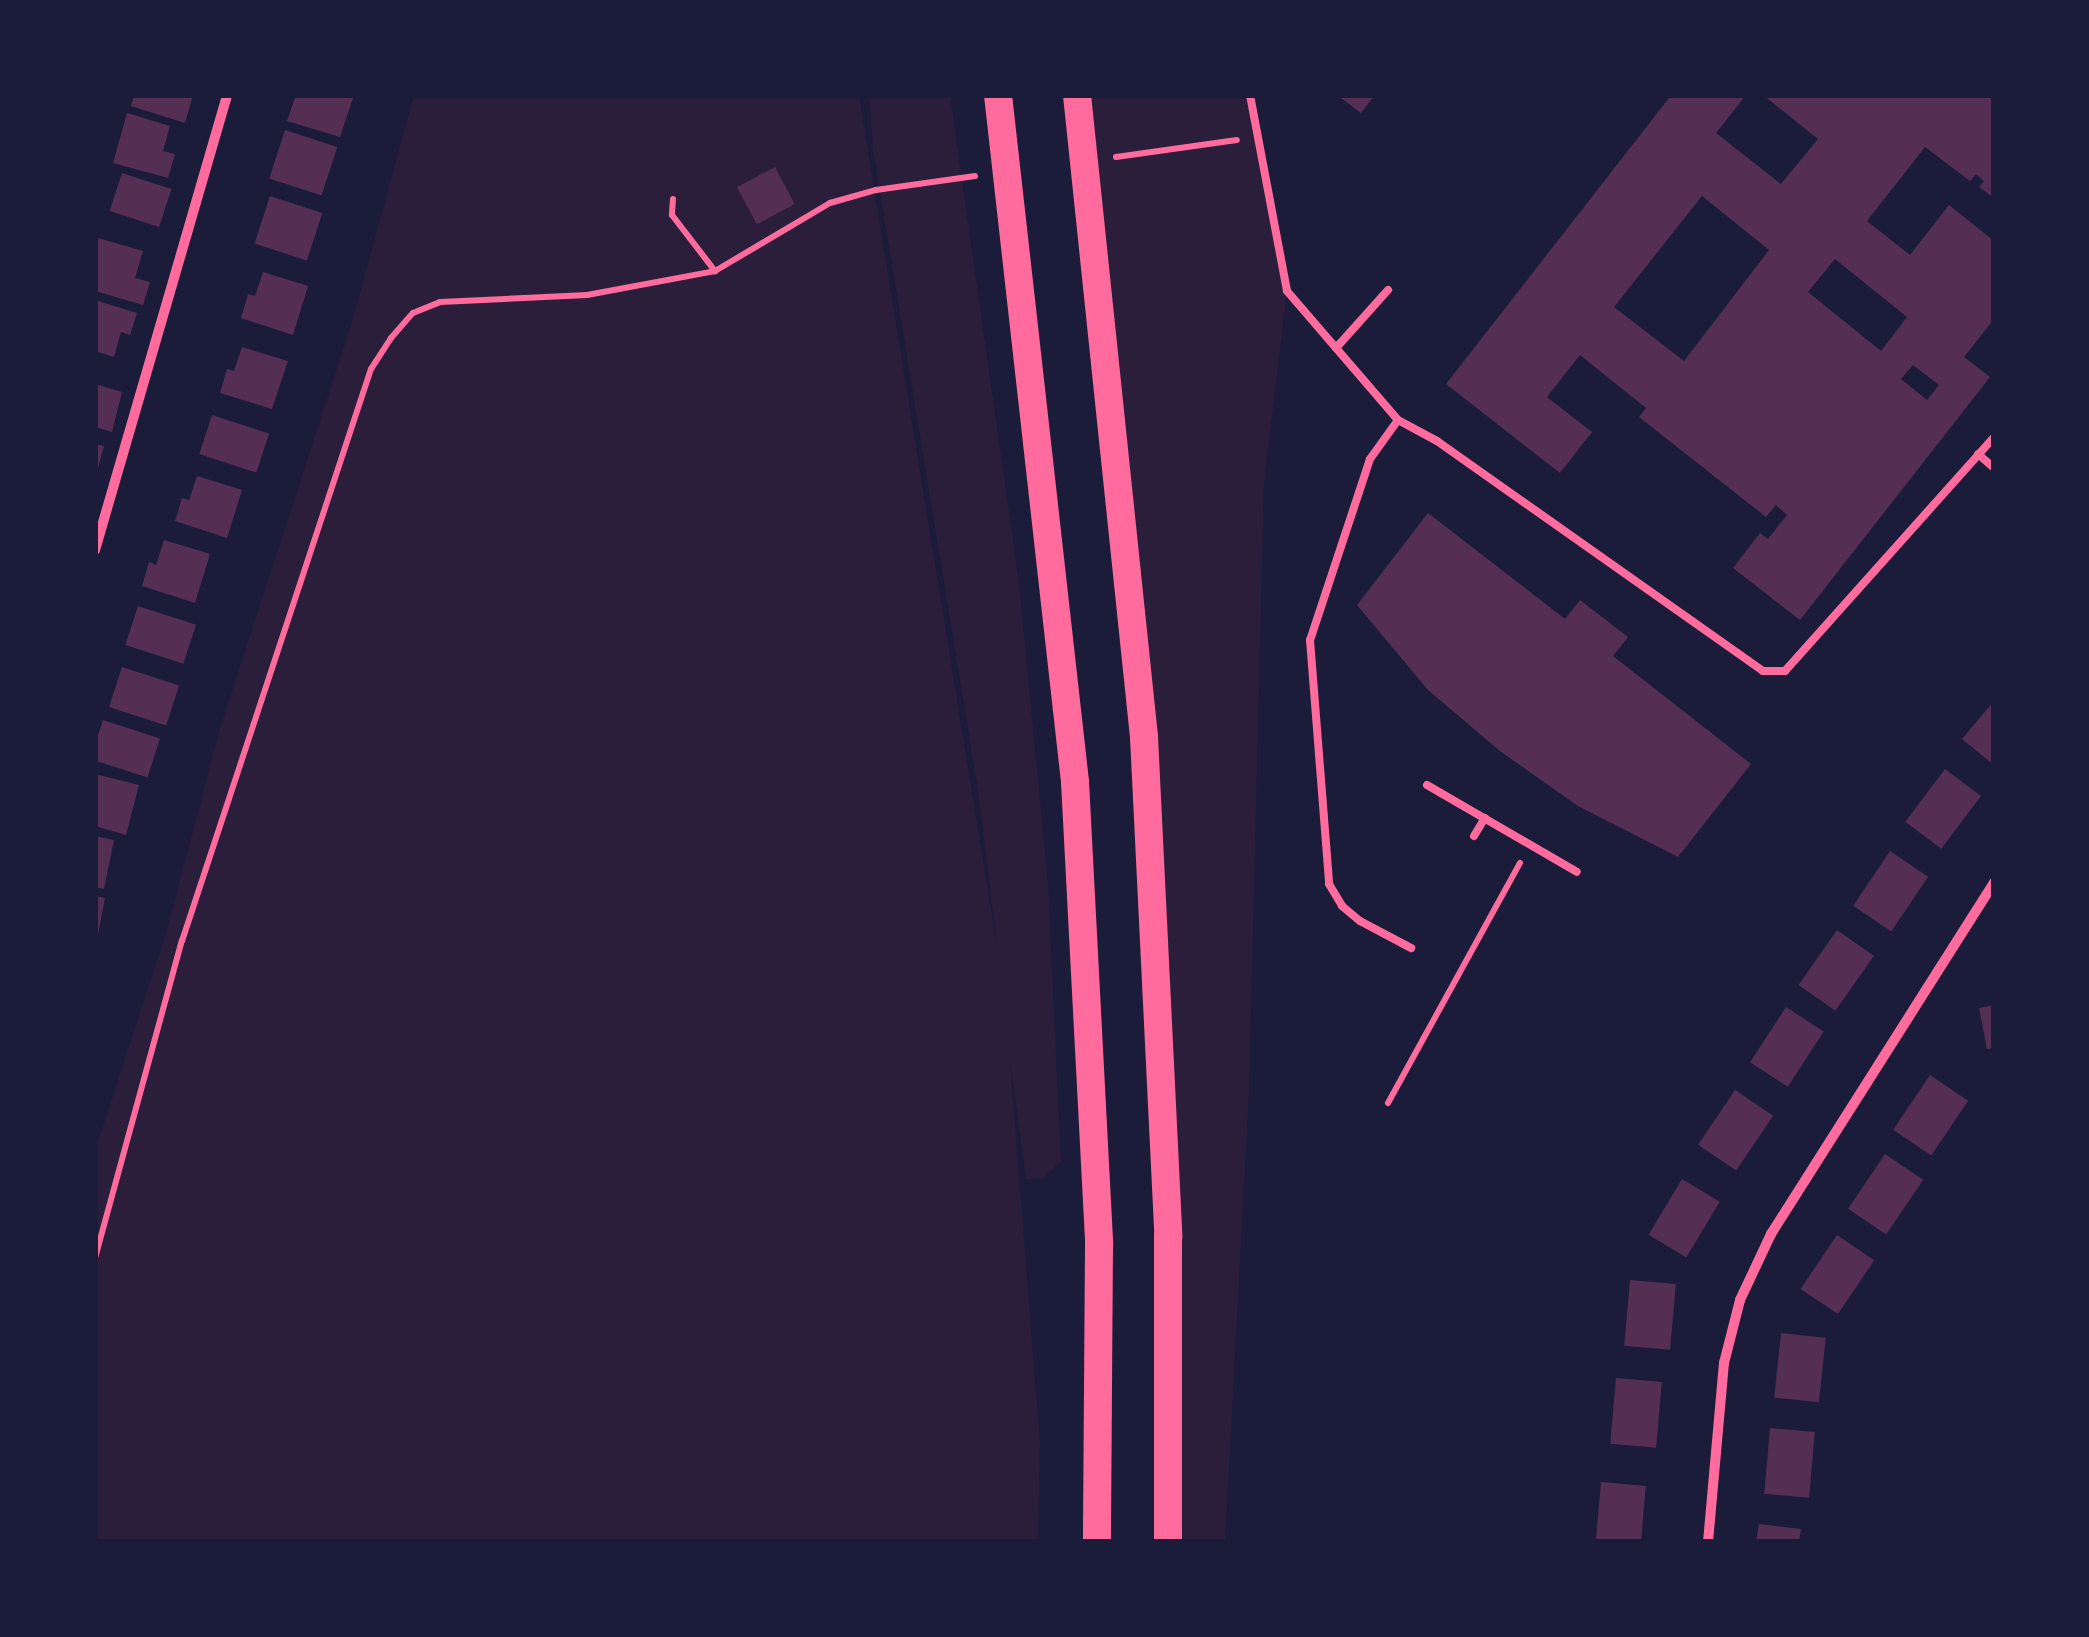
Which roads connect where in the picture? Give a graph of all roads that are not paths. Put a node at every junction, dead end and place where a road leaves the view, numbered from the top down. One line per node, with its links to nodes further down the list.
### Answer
1 (227, 95): 11 (street)
2 (998, 95): 18 (highway)
3 (1077, 95): 19 (highway)
4 (1250, 95): 6 (lane)
5 (1388, 290): 6 (lane)
6 (1336, 348): 7 (lane)
7 (1398, 420): 9 (lane); 17 (lane)
8 (1994, 436): 9 (lane)
9 (1978, 454): 10 (lane)
10 (1994, 468)
11 (95, 550)
12 (1427, 785): 13 (lane)
13 (1484, 818): 14 (lane); 15 (lane)
14 (1474, 836)
15 (1577, 872)
16 (1994, 882): 20 (street)
17 (1411, 948)
18 (1097, 1542)
19 (1168, 1542)
20 (1708, 1542)

